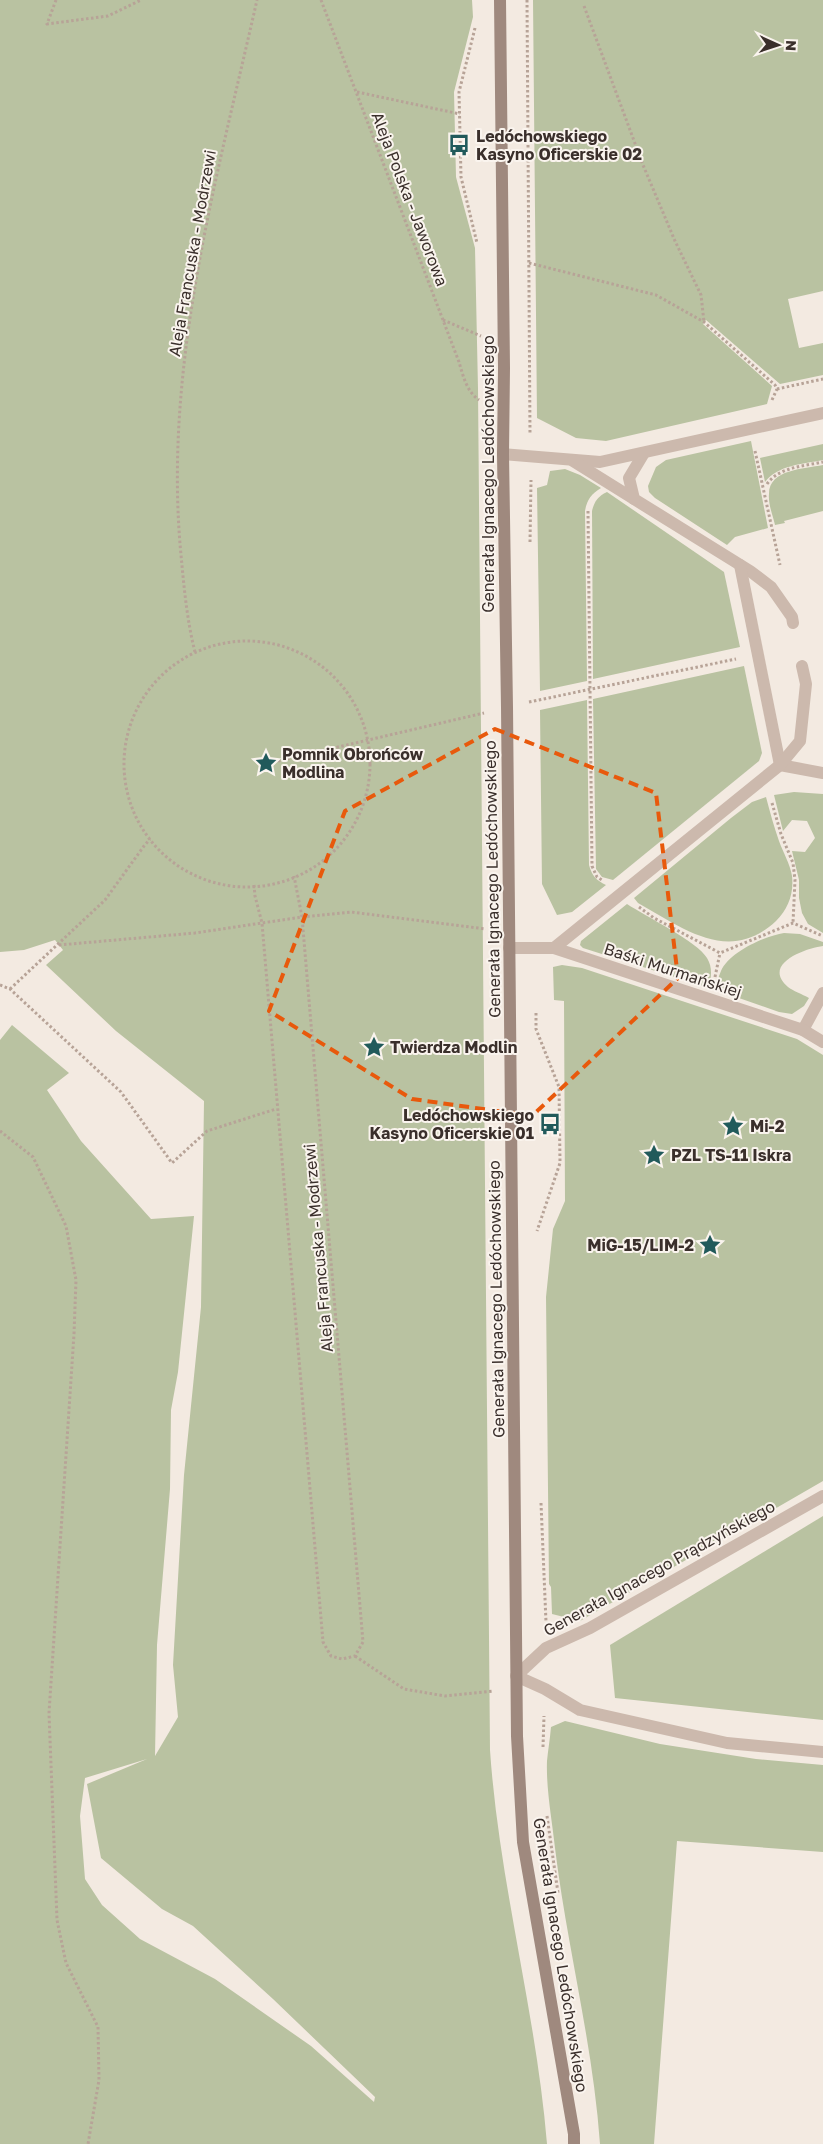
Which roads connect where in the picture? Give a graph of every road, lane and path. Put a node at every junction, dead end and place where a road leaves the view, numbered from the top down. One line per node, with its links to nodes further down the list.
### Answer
1 (56, 0): 2 (path)
2 (141, 0)
3 (257, 0): 31 (path, Aleja Francuska - Modrzewi)
4 (321, 0): 8 (path, Aleja Polska - Jaworowa)
5 (500, 0): 22 (street, Generała Ignacego Ledóchowskiego)
6 (584, 6): 13 (path)
7 (477, 20): 9 (path)
8 (356, 92): 9 (path); 12 (path, Aleja Polska - Jaworowa)
9 (460, 114): 10 (path)
10 (479, 249)
11 (529, 263): 13 (path)
12 (443, 320): 15 (path); 18 (path, Aleja Polska - Jaworowa)
13 (704, 322): 17 (path)
14 (480, 326): 15 (path)
15 (481, 336): 16 (path)
16 (481, 344)
17 (823, 379)
18 (482, 401)
19 (823, 413): 21 (street)
20 (755, 450): 29 (path)
21 (644, 453): 23 (street); 26 (street)
22 (503, 454): 23 (street); 53 (street, Generała Ignacego Ledóchowskiego)
23 (571, 460): 26 (street)
24 (823, 462): 25 (path)
25 (767, 484)
26 (634, 499): 28 (street)
27 (588, 511): 34 (path)
28 (740, 565): 30 (street); 32 (street)
29 (782, 570)
30 (793, 623)
31 (195, 652): 37 (path); 42 (path)
32 (758, 654): 34 (path); 39 (street)
33 (802, 666): 39 (street)
34 (590, 689): 35 (path); 44 (path)
35 (529, 702)
36 (485, 712): 37 (path)
37 (367, 740): 38 (path); 43 (path)
38 (278, 761)
39 (780, 765): 40 (street); 41 (street)
40 (823, 773)
41 (768, 775): 49 (path); 54 (street)
42 (150, 839): 45 (path); 52 (path)
43 (294, 876): 45 (path); 47 (path, Aleja Francuska - Modrzewi)
44 (607, 883)
45 (254, 885): 48 (path, Aleja Francuska - Modrzewi)
46 (638, 907): 49 (path)
47 (302, 917): 48 (path); 50 (path); 67 (path, Aleja Francuska - Modrzewi)
48 (262, 922): 52 (path); 61 (path, Aleja Francuska - Modrzewi)
49 (793, 923): 51 (path)
50 (488, 929)
51 (823, 936)
52 (60, 945): 56 (path)
53 (509, 948): 54 (street, Baśki Murmańskiej); 68 (street, Generała Ignacego Ledóchowskiego)
54 (554, 948): 59 (street, Baśki Murmańskiej)
55 (0, 984): 56 (path)
56 (10, 989): 61 (path)
57 (823, 993): 59 (street)
58 (536, 1010): 63 (path)
59 (803, 1030): 60 (street, Baśki Murmańskiej)
60 (823, 1042)
61 (276, 1109): 67 (path, Aleja Francuska - Modrzewi)
62 (0, 1131): 75 (path)
63 (536, 1236)
64 (823, 1496): 66 (street, Generała Ignacego Prądzyńskiego)
65 (541, 1501): 66 (path)
66 (546, 1648): 68 (street, Generała Ignacego Prądzyńskiego)
67 (355, 1656): 70 (path)
68 (516, 1676): 69 (street); 76 (street, Generała Ignacego Ledóchowskiego)
69 (545, 1689): 71 (street); 72 (path)
70 (493, 1691)
71 (823, 1752)
72 (543, 1753)
73 (547, 1813): 74 (path)
74 (559, 1897)
75 (88, 2144)
76 (574, 2144)

